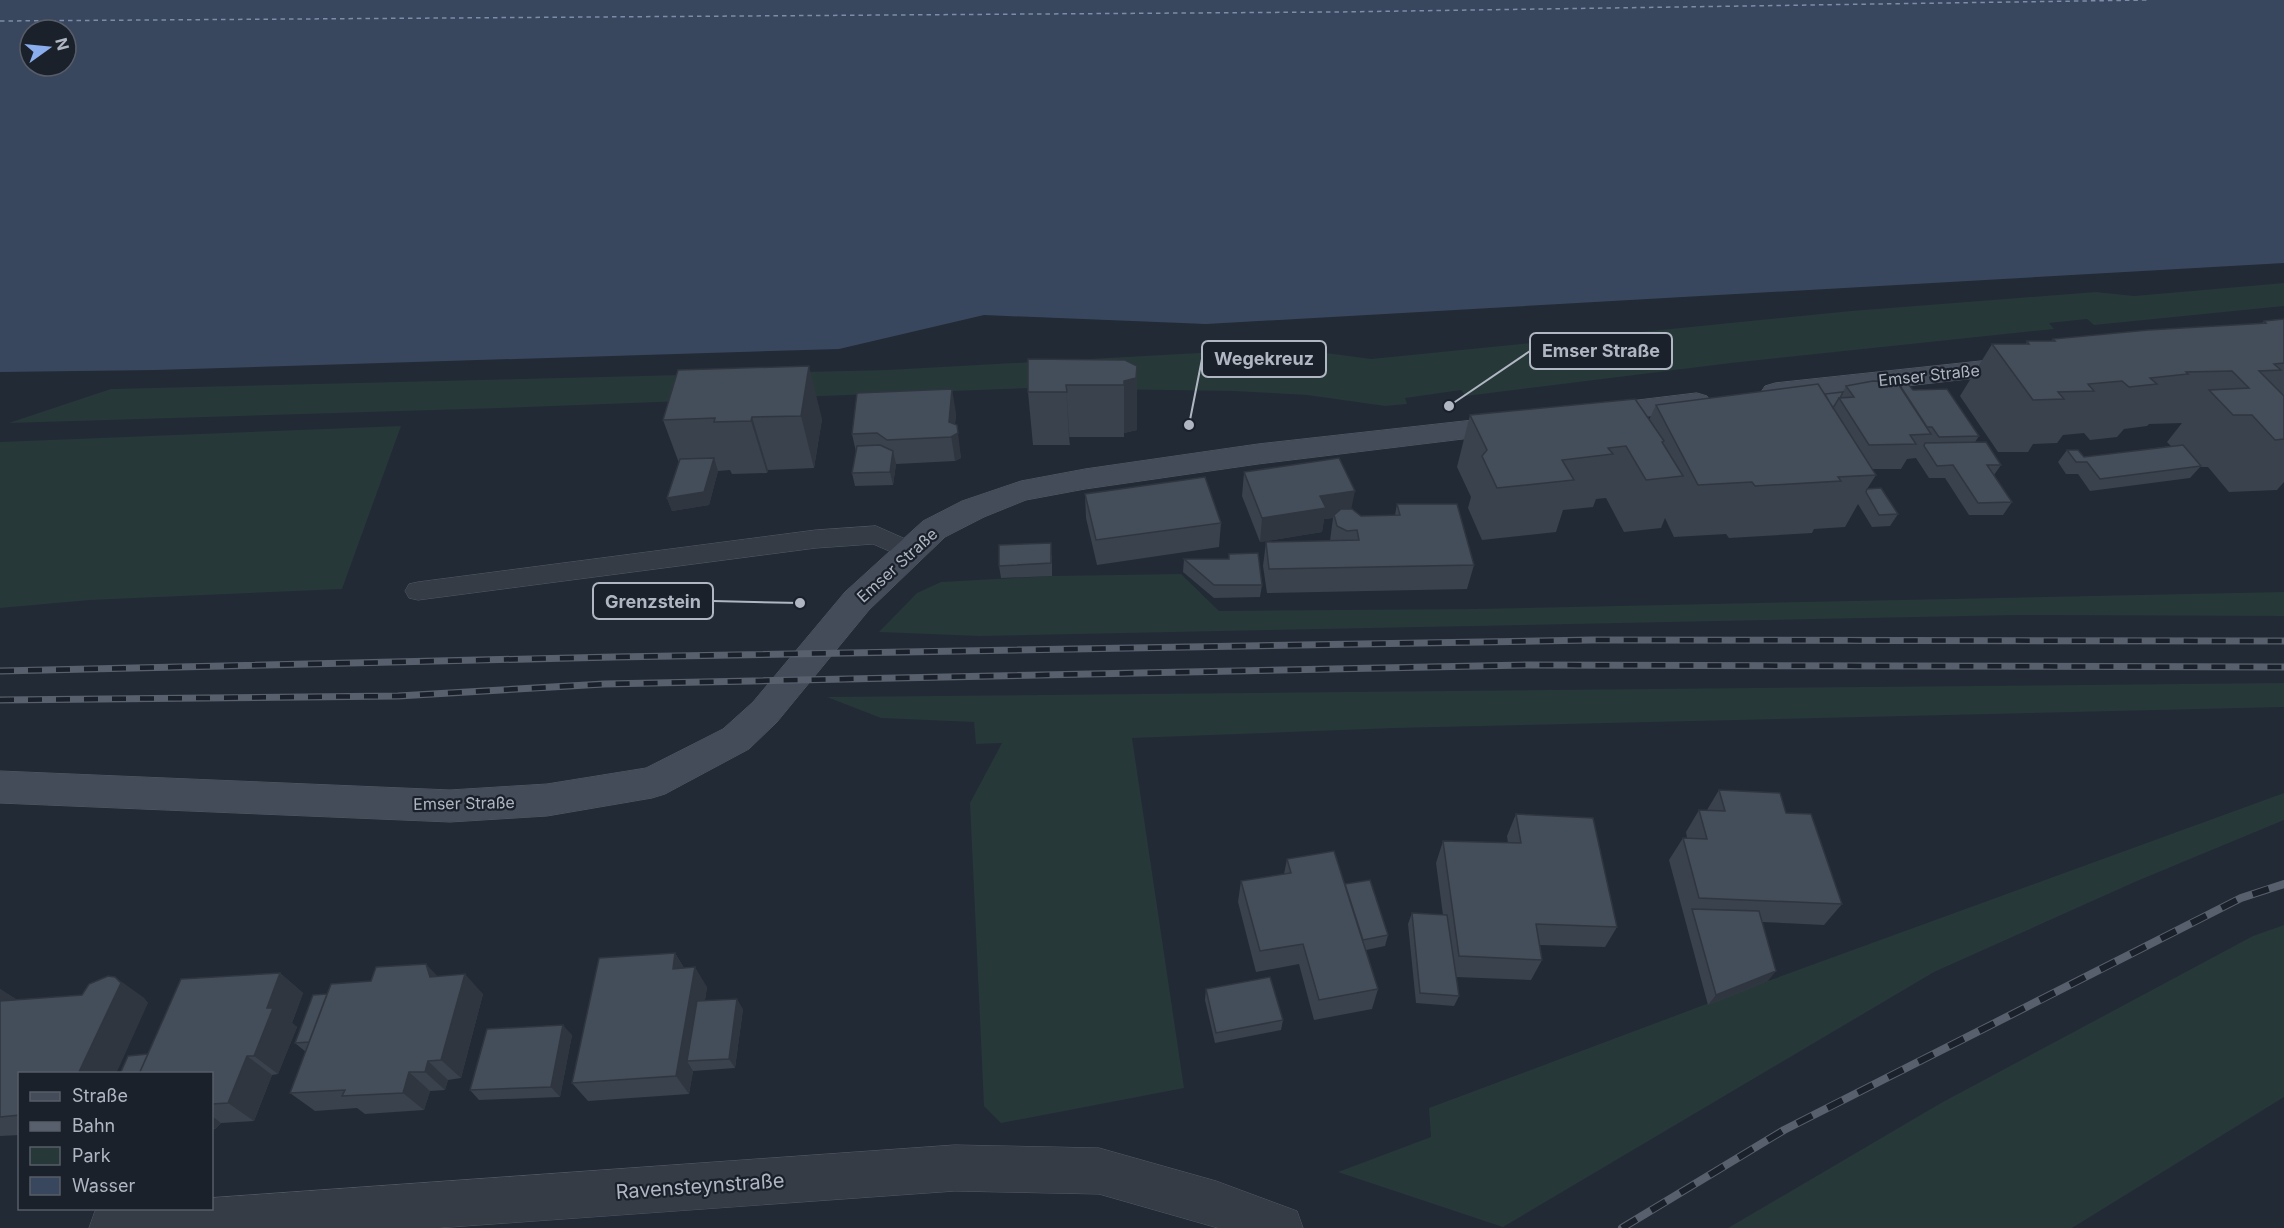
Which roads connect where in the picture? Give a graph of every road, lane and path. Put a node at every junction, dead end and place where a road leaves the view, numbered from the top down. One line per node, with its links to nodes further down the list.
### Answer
1 (2046, 364): 2 (street, Emser Straße)
2 (1572, 417)
3 (1537, 422): 4 (street, Emser Straße)
4 (910, 551): 5 (lane); 6 (street, Emser Straße)
5 (418, 591)
6 (0, 787)
7 (112, 1228): 8 (street, Ravensteynstraße)
8 (1280, 1228)

